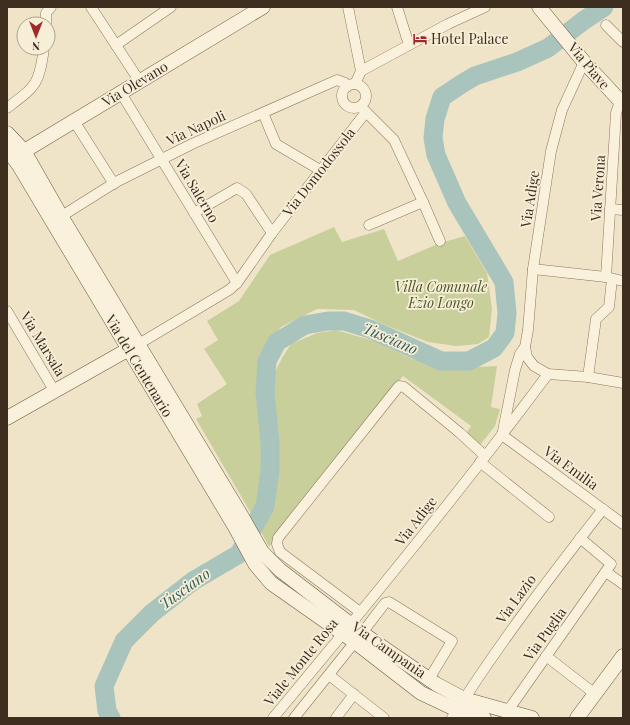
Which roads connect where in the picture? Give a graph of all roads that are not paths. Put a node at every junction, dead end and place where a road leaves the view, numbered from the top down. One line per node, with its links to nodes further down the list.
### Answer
1 (51, 7): 9 (street)
2 (90, 7): 12 (street)
3 (171, 7): 12 (street)
4 (263, 7): 17 (street, Via Olevano)
5 (348, 7): 16 (street)
6 (397, 7): 13 (street)
7 (485, 7): 13 (street)
8 (539, 7): 15 (street, Via Piave)
9 (46, 16)
10 (606, 25): 11 (street)
11 (623, 42)
12 (116, 45): 17 (street)
13 (409, 45): 16 (street)
14 (43, 56): 21 (street)
15 (581, 58): 20 (street, Via Piave); 38 (street, Via Adige)
16 (361, 71): 18 (street)
17 (140, 82): 19 (street, Via Olevano)
18 (351, 85): 22 (street); 22 (street); 23 (street, Via Napoli)
19 (121, 93): 24 (street, Via Olevano); 27 (street, Via Salerno)
20 (621, 103): 31 (street, Via Verona)
21 (7, 108)
22 (363, 109): 28 (street, Via Domodossola); 30 (street)
23 (263, 113): 27 (street, Via Napoli); 28 (street)
24 (74, 121): 26 (street, Via Olevano); 29 (street)
25 (7, 133): 26 (street, Via del Centenario)
26 (13, 154): 34 (street, Via del Centenario)
27 (162, 159): 29 (street, Via Napoli); 33 (street, Via Salerno)
28 (320, 170): 36 (street, Via Domodossola)
29 (114, 184): 34 (street, Via Napoli)
30 (423, 202): 35 (street); 37 (street)
31 (610, 209): 32 (street); 39 (street, Via Verona)
32 (623, 210)
33 (194, 213): 36 (street, Via Domodossola); 40 (street, Via Salerno)
34 (57, 219): 43 (street, Via del Centenario)
35 (369, 225)
36 (272, 233): 40 (street, Via Domodossola)
37 (440, 241)
38 (533, 269): 39 (street); 42 (street, Via Adige)
39 (615, 279): 45 (street, Via Verona)
40 (237, 284): 43 (street, Via Domodossola)
41 (7, 311): 47 (street, Via Marsala)
42 (525, 346): 44 (street); 49 (street, Via Adige)
43 (133, 347): 47 (street, Via Domodossola); 55 (street, Via del Centenario)
44 (548, 374): 45 (street); 49 (street, Via Adige)
45 (588, 377): 46 (street)
46 (623, 383)
47 (55, 392): 48 (street, Via Domodossola)
48 (7, 418)
49 (502, 435): 50 (street, Via Adige); 51 (street, Via Emilia)
50 (483, 459): 52 (street); 59 (street, Via Adige); 59 (street)
51 (603, 509): 53 (street, Via Emilia); 54 (street, Via Lazio)
52 (549, 517)
53 (623, 524)
54 (580, 538): 56 (street); 68 (street, Via Lazio)
55 (259, 558): 57 (street, Via del Centenario); 60 (street, Via Campania)
56 (606, 572): 58 (street); 62 (street, Via Puglia)
57 (272, 583): 60 (street, Via Campania)
58 (623, 584)
59 (360, 612): 60 (street, Via Adige)
60 (347, 629): 61 (street, Via Campania); 70 (street, Viale Monte Rosa)
61 (359, 638): 64 (street); 65 (street, Via Campania); 65 (street); 68 (street, Via Campania)
62 (546, 656): 67 (street); 69 (street, Via Puglia)
63 (623, 656): 67 (street)
64 (329, 674): 66 (street); 71 (street)
65 (429, 679): 68 (street, Via Campania)
66 (354, 694): 72 (street); 73 (street)
67 (595, 694): 76 (street)
68 (457, 709): 69 (street, Via Campania); 74 (street, Via Campania)
69 (508, 712): 75 (street, Via Campania)
70 (273, 718)
71 (294, 718)
72 (336, 718)
73 (384, 718)
74 (484, 718)
75 (532, 718)
76 (578, 718)

